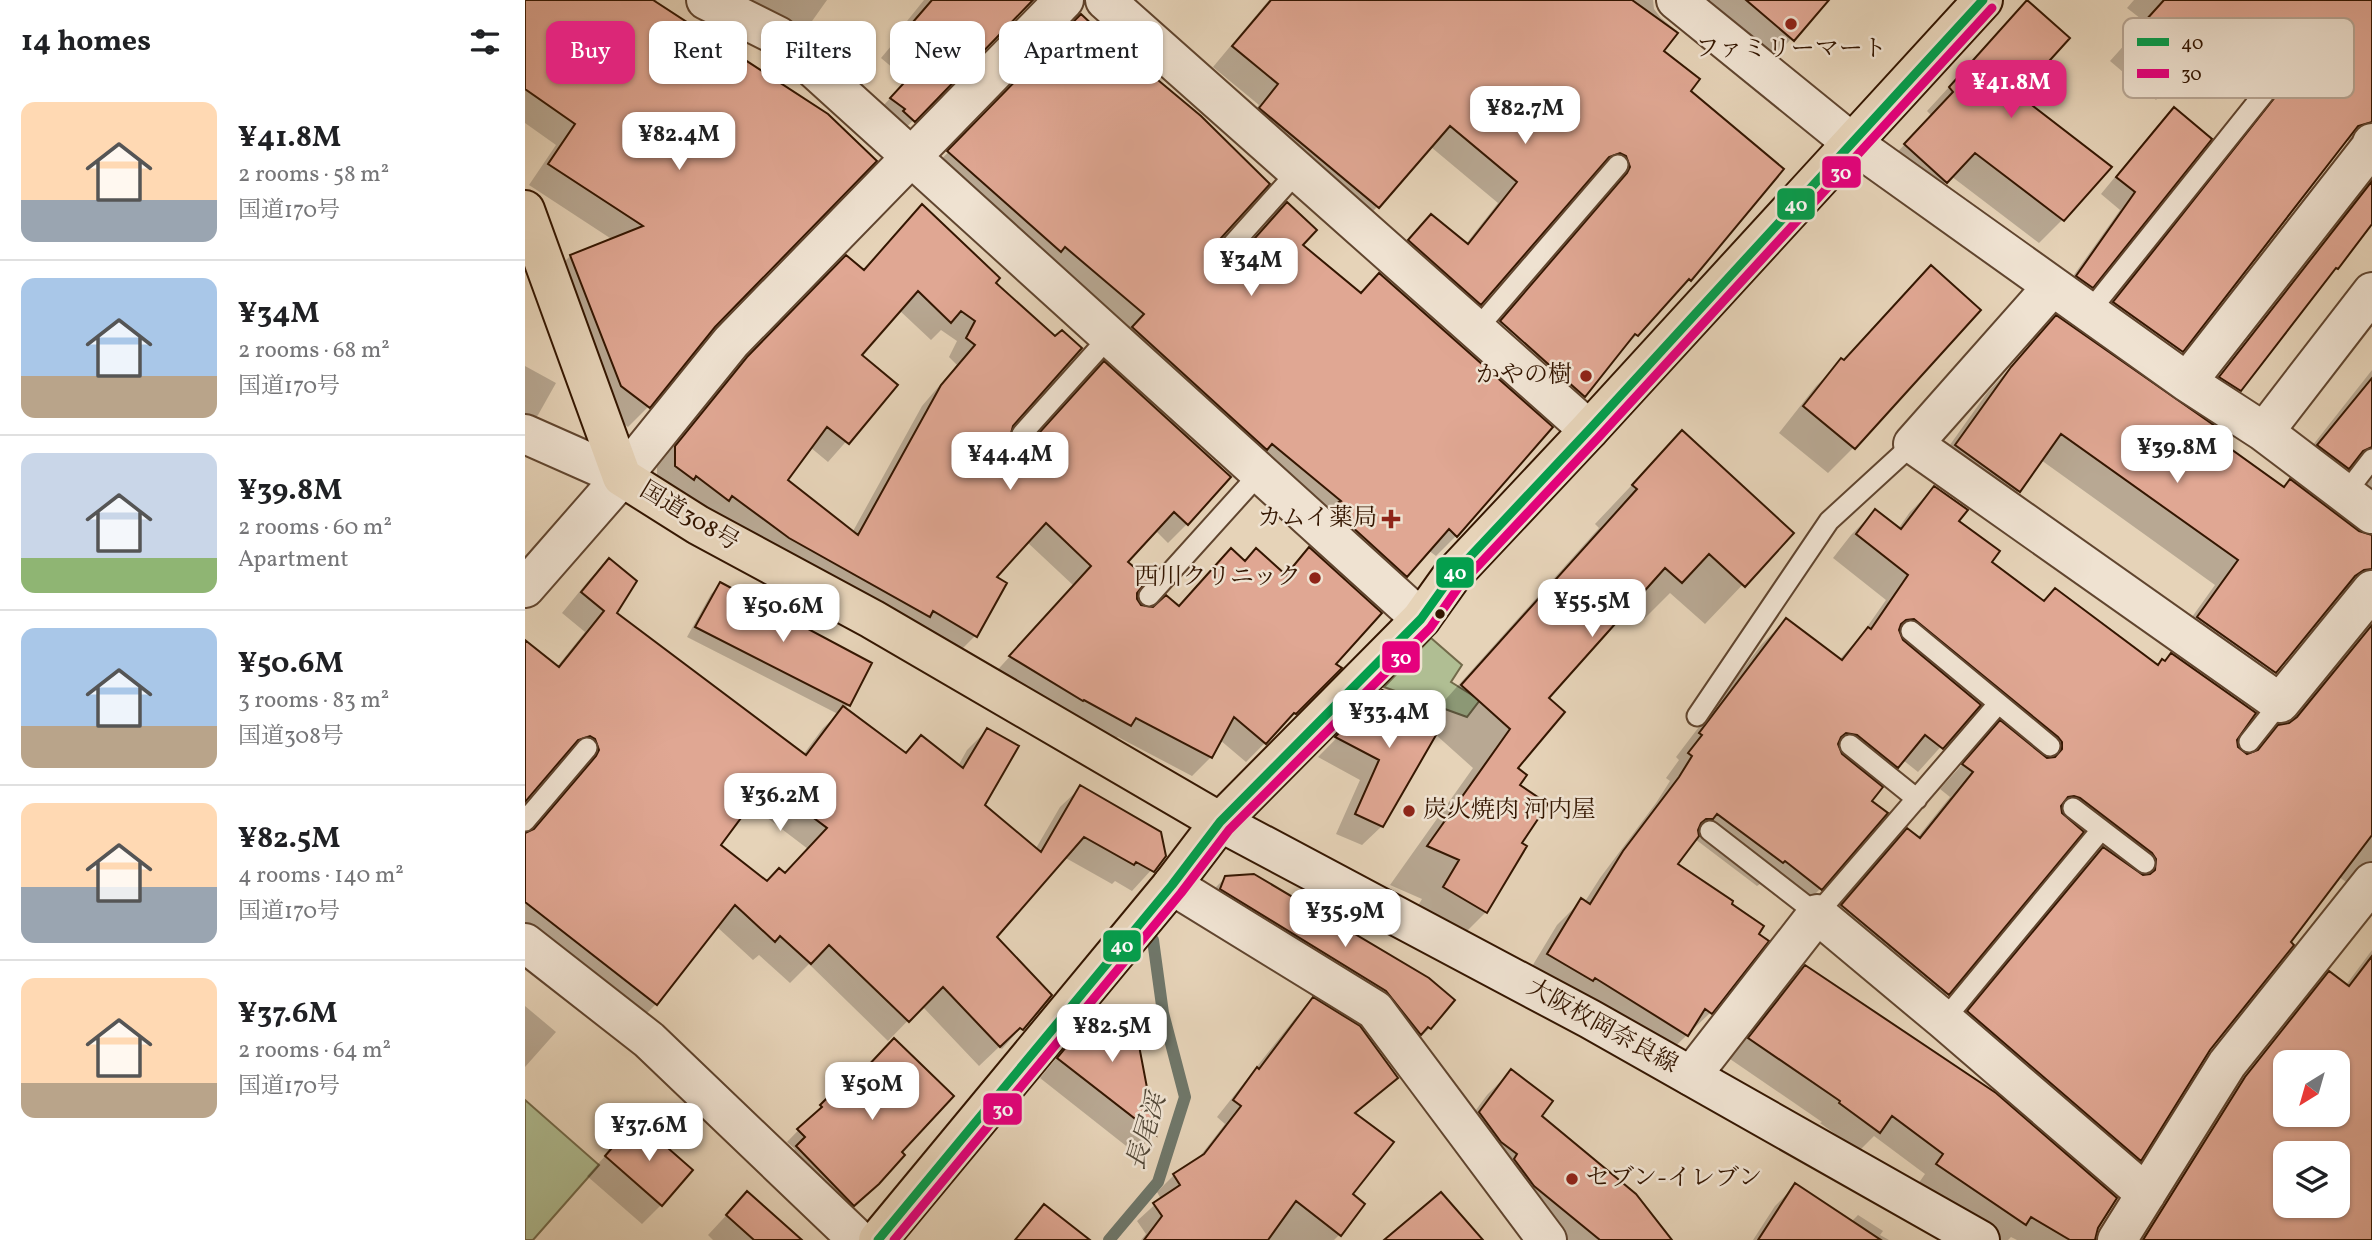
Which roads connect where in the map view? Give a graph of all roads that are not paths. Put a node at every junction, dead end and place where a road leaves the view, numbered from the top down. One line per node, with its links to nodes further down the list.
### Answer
1 (706, 0): 9 (street)
2 (1064, 0): 9 (street)
3 (1105, 0): 11 (street)
4 (1983, 0): 7 (highway)
5 (1684, 3): 7 (street)
6 (2260, 98): 16 (lane)
7 (1851, 142): 14 (street); 20 (highway)
8 (2372, 142): 19 (street)
9 (911, 157): 18 (street); 27 (street)
10 (1618, 165): 17 (lane)
11 (1298, 171): 13 (lane); 17 (street)
12 (525, 210): 27 (highway, 国道308号)
13 (1222, 256)
14 (2052, 287): 16 (street); 24 (street)
15 (2372, 292): 21 (street)
16 (2088, 313): 19 (street)
17 (1476, 330): 20 (street)
18 (1109, 337): 22 (lane); 26 (street)
19 (2187, 382): 21 (street)
20 (1589, 430): 32 (highway)
21 (2265, 432): 28 (street)
22 (1022, 434)
23 (525, 435): 27 (street)
24 (1913, 444): 34 (street); 36 (lane)
25 (2372, 459): 28 (lane)
26 (1260, 473): 31 (lane); 32 (street)
27 (622, 477): 29 (street); 44 (highway, 国道308号)
28 (2359, 504)
29 (525, 588)
30 (2372, 590): 34 (street)
31 (1149, 596)
32 (1421, 619): 44 (highway)
33 (1911, 631): 35 (lane)
34 (2280, 703): 37 (lane)
35 (1998, 704): 39 (lane); 41 (lane)
36 (1697, 716)
37 (2249, 742)
38 (1850, 745): 41 (lane)
39 (2050, 747)
40 (587, 748): 43 (lane)
41 (1917, 799): 50 (lane)
42 (2073, 808): 45 (lane)
43 (525, 821)
44 (1220, 822): 49 (highway); 53 (street, 大阪枚岡奈良線)
45 (2101, 830): 47 (lane); 52 (lane)
46 (1710, 831): 50 (lane)
47 (2145, 863)
48 (2372, 882): 54 (street)
49 (1172, 885): 56 (highway); 57 (street)
50 (1817, 914): 52 (street); 53 (street)
51 (525, 943): 55 (street)
52 (1944, 1020): 54 (street)
53 (1691, 1076): 58 (street, 大阪枚岡奈良線)
54 (2146, 1194): 59 (street)
55 (858, 1240)
56 (878, 1240)
57 (1547, 1240)
58 (1980, 1240)
59 (2117, 1240)

